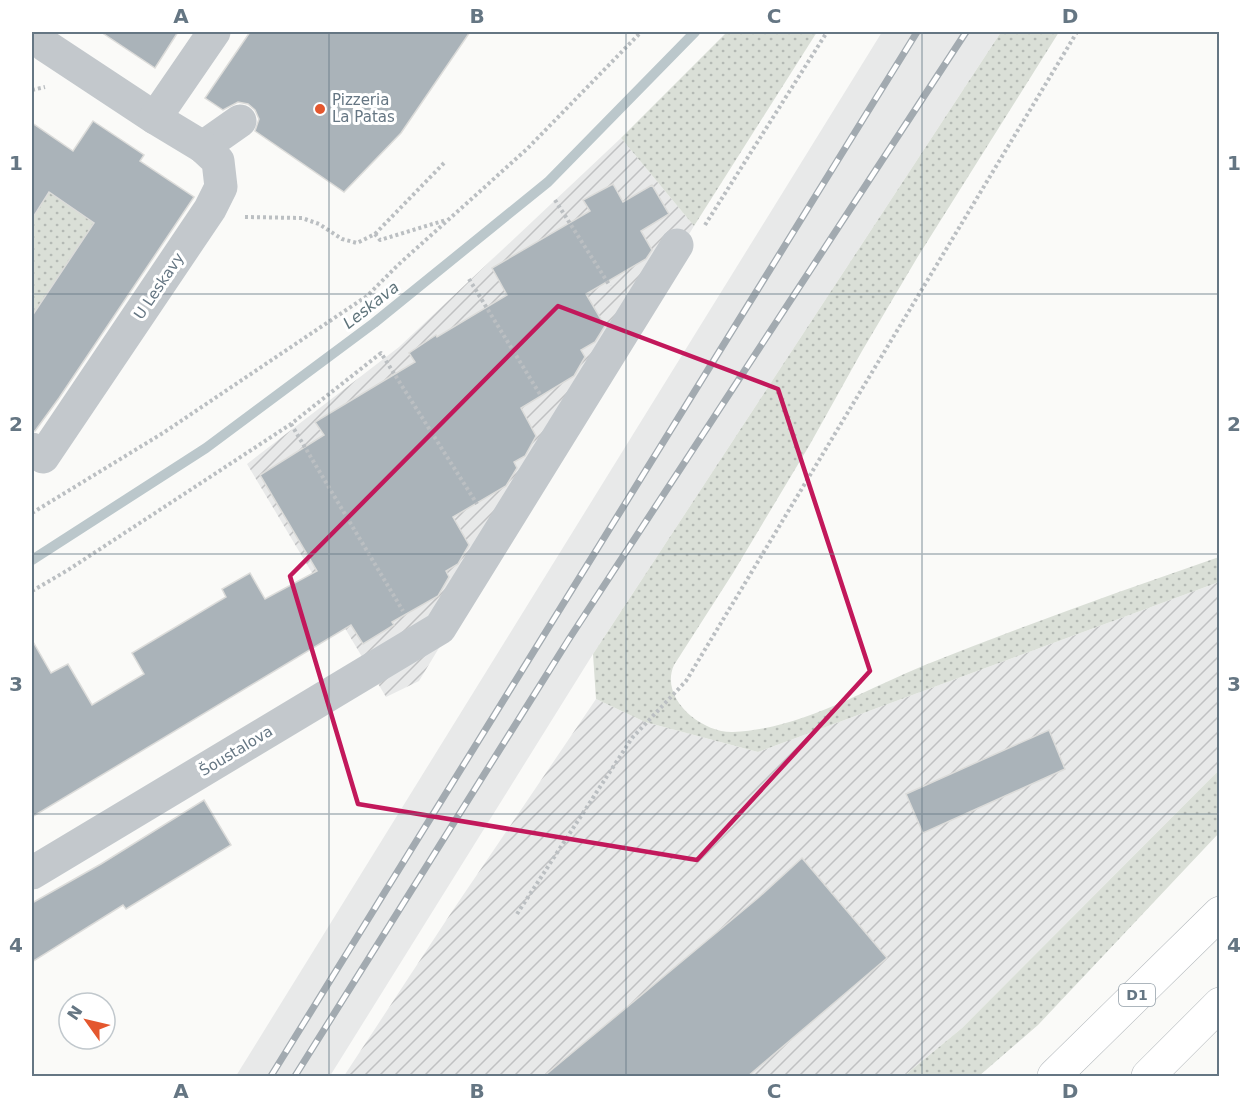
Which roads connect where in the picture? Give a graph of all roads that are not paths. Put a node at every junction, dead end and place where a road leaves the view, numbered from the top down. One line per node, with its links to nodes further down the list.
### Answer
1 (214, 32): 3 (street)
2 (37, 48): 3 (street, U Leskavy)
3 (155, 118): 5 (street, U Leskavy)
4 (240, 121): 5 (street)
5 (203, 147): 7 (street, U Leskavy)
6 (677, 245): 8 (street, Šoustalova)
7 (32, 449)
8 (32, 873)
9 (1220, 913): 11 (highway, D1)
10 (1220, 1004): 12 (highway)
11 (1054, 1077)
12 (1148, 1077)

